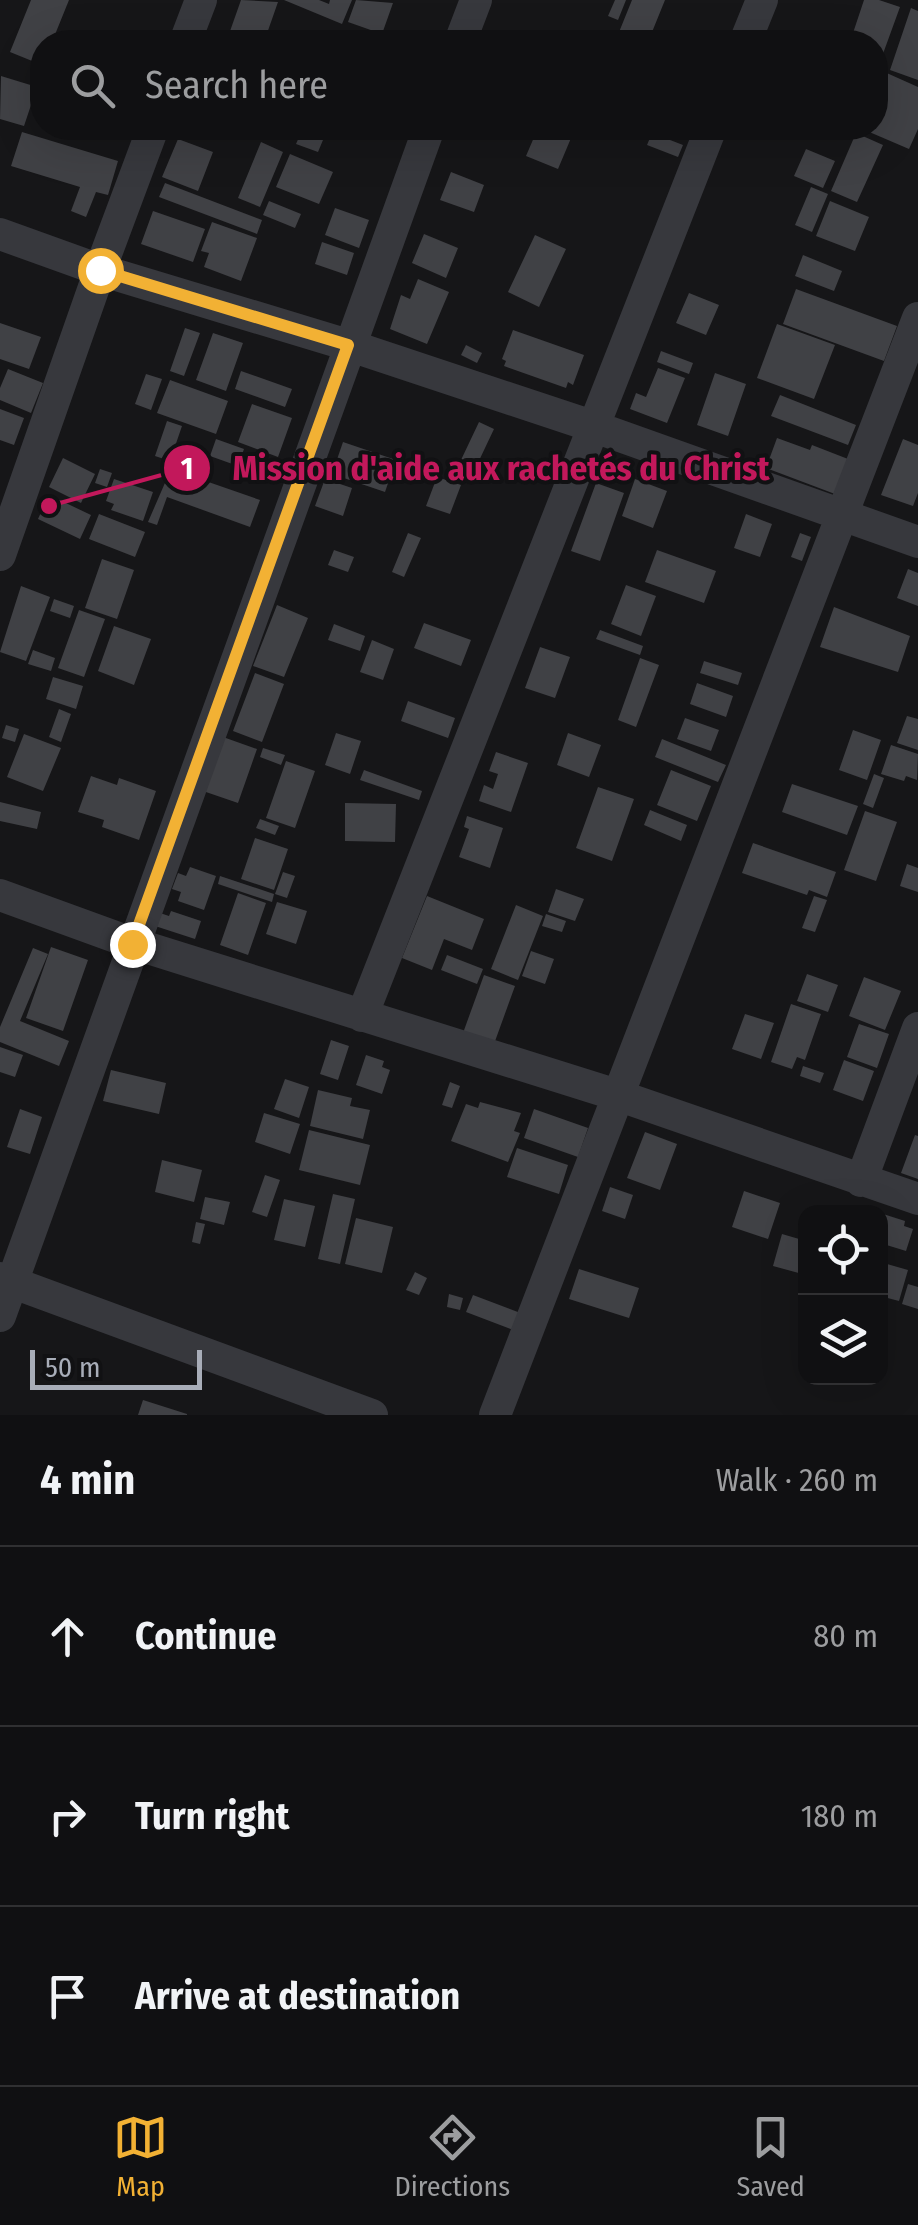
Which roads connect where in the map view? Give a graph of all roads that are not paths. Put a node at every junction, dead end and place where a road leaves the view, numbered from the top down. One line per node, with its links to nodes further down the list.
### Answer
1 (202, 0): 4 (street)
2 (476, 0): 5 (street)
3 (762, 0): 6 (street)
4 (191, 30)
5 (465, 30)
6 (750, 30)
7 (149, 140): 11 (street)
8 (425, 140): 13 (street)
9 (706, 140): 14 (street)
10 (0, 234): 11 (street)
11 (100, 270): 13 (street); 17 (street)
12 (918, 318): 15 (street)
13 (348, 345): 14 (street); 19 (street)
14 (592, 426): 15 (street); 20 (street)
15 (840, 516): 16 (street); 22 (street)
16 (918, 542)
17 (0, 555)
18 (0, 895): 19 (street)
19 (132, 944): 20 (street); 25 (street)
20 (362, 1016): 22 (street)
21 (918, 1028): 23 (street)
22 (617, 1096): 23 (street); 28 (street)
23 (861, 1181): 24 (street)
24 (918, 1199)
25 (6, 1280): 26 (street); 27 (street)
26 (0, 1316)
27 (372, 1415)
28 (495, 1415)

